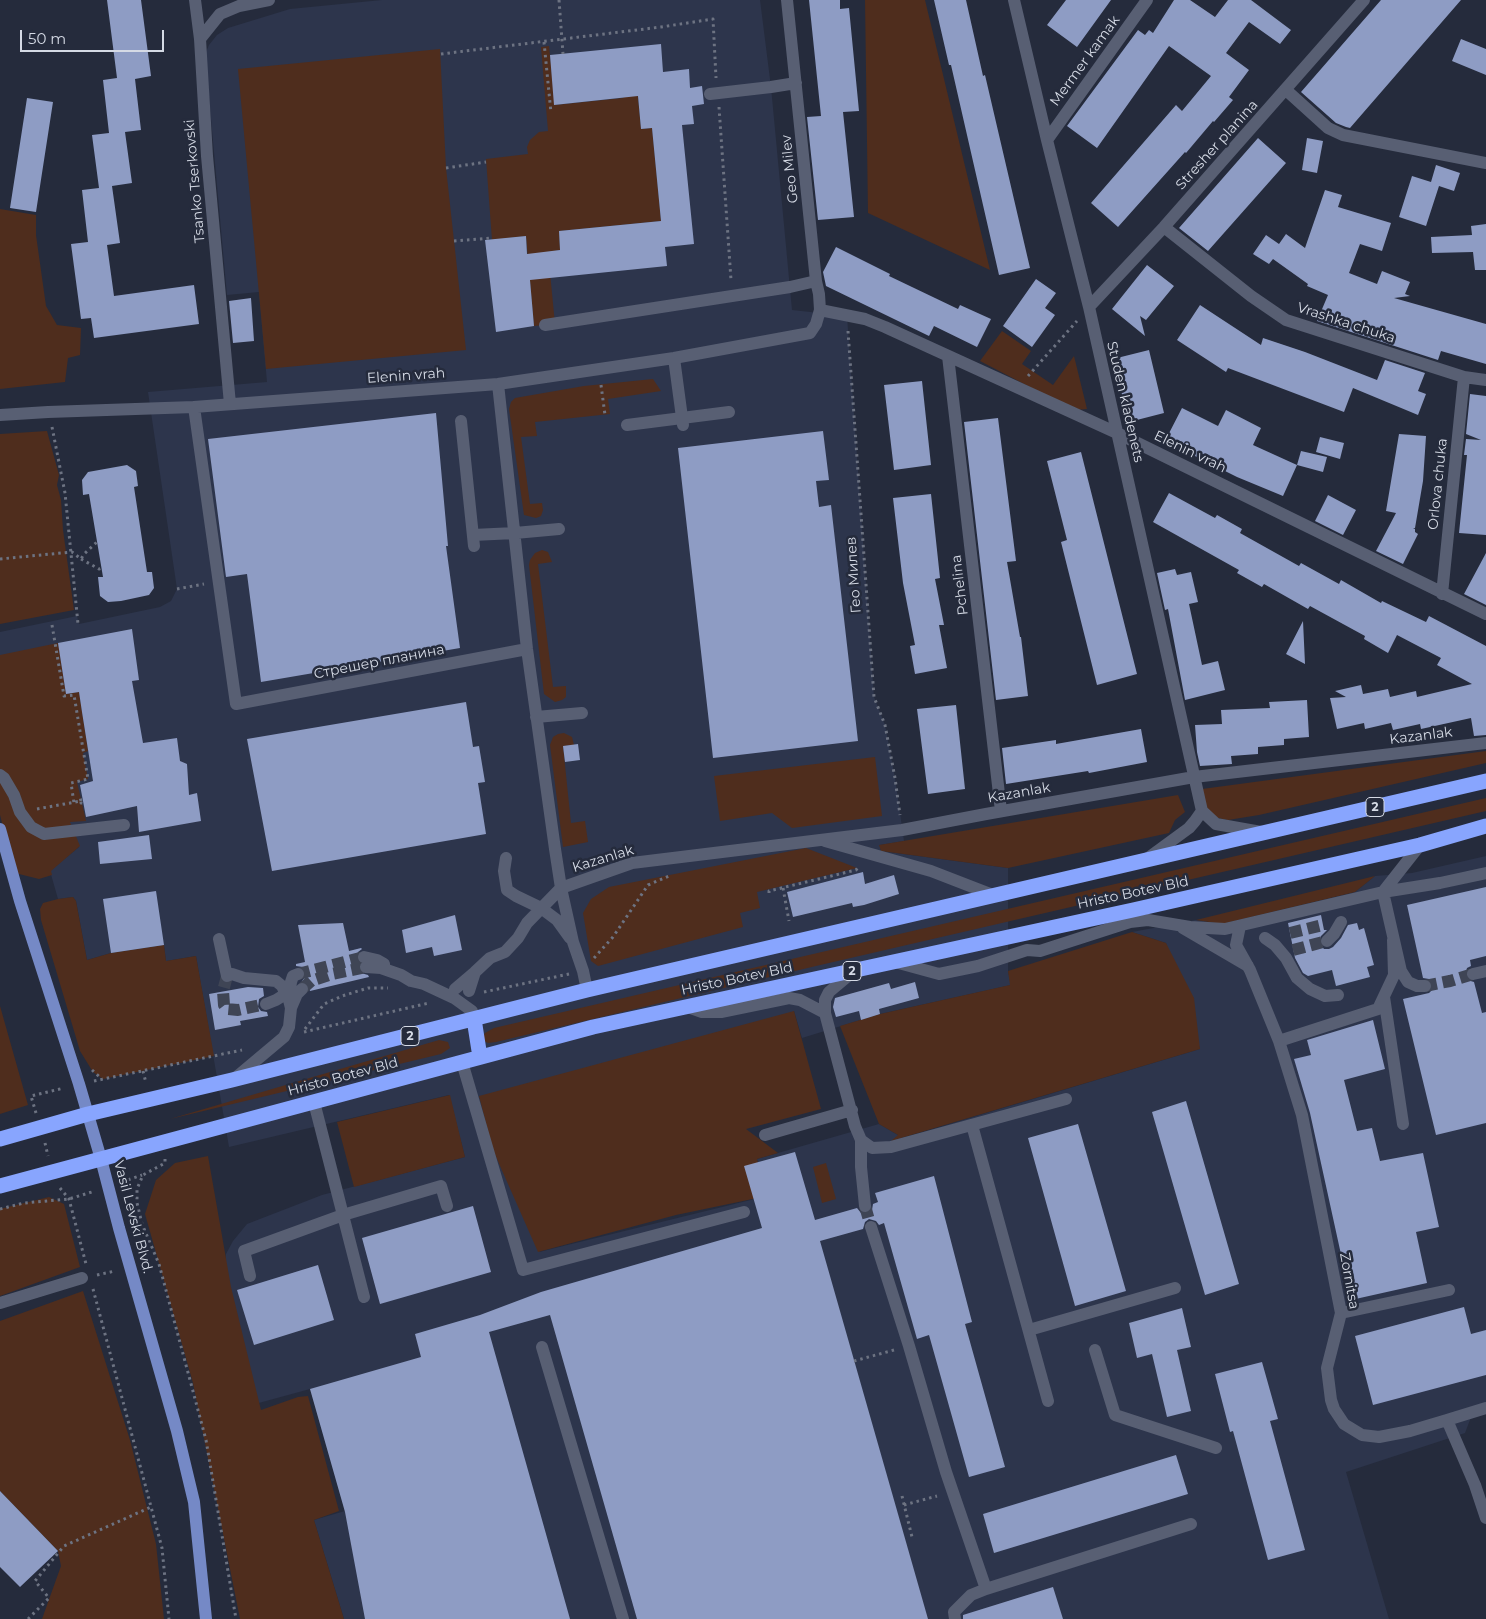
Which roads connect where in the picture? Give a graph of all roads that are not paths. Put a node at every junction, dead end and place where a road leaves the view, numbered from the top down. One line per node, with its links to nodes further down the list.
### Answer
1 (195, 0): 7 (street, Tsanko Tserkovski)
2 (269, 0): 7 (street)
3 (787, 0): 8 (street, Geo Milev)
4 (1014, 0): 11 (street, Studen kladenets)
5 (1147, 0): 11 (street, Mermer kamak)
6 (1364, 0): 9 (street, Stresher planina)
7 (200, 39): 23 (street, Tsanko Tserkovski)
8 (796, 83): 10 (street); 14 (street, Geo Milev)
9 (1286, 90): 12 (street); 13 (street, Stresher planina)
10 (714, 94)
11 (1047, 140): 15 (street, Studen kladenets)
12 (1486, 163)
13 (1164, 227): 15 (street, Stresher planina); 20 (street, Vrashka chuka)
14 (816, 281): 16 (street, Geo Milev); 17 (street)
15 (1088, 307): 30 (street, Studen kladenets)
16 (820, 310): 18 (street, Elenin vrah); 19 (street, Elenin vrah)
17 (545, 325)
18 (948, 356): 30 (street, Elenin vrah); 42 (street, Pchelina)
19 (674, 358): 22 (street, Elenin vrah); 28 (street)
20 (1464, 377): 21 (street, Vrashka chuka); 33 (street, Orlova chuka)
21 (1486, 380)
22 (498, 384): 23 (street, Elenin vrah); 32 (street)
23 (230, 404): 24 (street, Elenin vrah)
24 (194, 407): 26 (street, Elenin vrah); 35 (street, Стрешер планина)
25 (729, 412): 28 (street)
26 (0, 415)
27 (461, 420): 32 (street)
28 (682, 421): 29 (street)
29 (627, 425)
30 (1117, 433): 33 (street, Elenin vrah); 40 (street, Studen kladenets)
31 (558, 529): 32 (street)
32 (515, 533): 35 (street)
33 (1442, 594): 34 (street, Elenin vrah)
34 (1486, 614)
35 (527, 649): 37 (street)
36 (582, 713): 37 (street)
37 (536, 717): 53 (street)
38 (1486, 743): 40 (street, Kazanlak)
39 (0, 775): 44 (street)
40 (1194, 777): 42 (street, Kazanlak); 43 (street, Studen kladenets)
41 (1486, 781): 47 (highway, Hristo Botev Bld / 2)
42 (1001, 811): 48 (street, Kazanlak)
43 (1202, 811): 47 (street); 51 (street)
44 (124, 825)
45 (1486, 826): 49 (highway, Hristo Botev Bld / 2)
46 (0, 829): 91 (main road, Vasil Levski Blvd.)
47 (1264, 833): 51 (highway, Hristo Botev Bld / 2)
48 (818, 840): 53 (street, Kazanlak); 55 (street)
49 (1420, 845): 54 (street); 57 (highway, Hristo Botev Bld / 2)
50 (506, 858): 56 (street)
51 (1145, 861): 55 (highway, Hristo Botev Bld / 2)
52 (1486, 873): 54 (street)
53 (561, 888): 56 (street); 64 (street)
54 (1383, 892): 60 (street); 62 (street)
55 (994, 895): 74 (highway, Hristo Botev Bld / 2)
56 (541, 908): 64 (street); 71 (street)
57 (1133, 910): 59 (street); 67 (highway, Hristo Botev Bld / 2)
58 (1341, 922): 63 (street)
59 (1176, 924): 60 (street); 67 (street); 68 (street)
60 (1240, 926): 68 (street, Zornitsa)
61 (219, 939): 75 (street)
62 (1393, 940): 73 (street); 79 (street)
63 (1327, 941)
64 (573, 942): 74 (street)
65 (1270, 942): 77 (street)
66 (365, 962): 78 (street)
67 (893, 962): 69 (highway, Hristo Botev Bld / 2)
68 (1248, 966): 84 (street, Zornitsa)
69 (855, 970): 81 (highway, Hristo Botev Bld / 2); 82 (street)
70 (1486, 971): 72 (street)
71 (475, 972): 76 (street); 78 (street)
72 (1473, 974)
73 (1425, 986)
74 (587, 990): 83 (highway, Hristo Botev Bld / 2)
75 (294, 992): 80 (street); 87 (street)
76 (469, 993): 78 (street); 83 (street)
77 (1338, 995)
78 (452, 996): 83 (street)
79 (1384, 997): 84 (street); 92 (street)
80 (266, 1004)
81 (688, 1007): 82 (street); 85 (highway, Hristo Botev Bld / 2)
82 (825, 1013): 90 (street)
83 (473, 1015): 85 (highway); 87 (highway, Hristo Botev Bld / 2)
84 (1279, 1041): 110 (street, Zornitsa)
85 (480, 1057): 86 (highway, Hristo Botev Bld / 2)
86 (462, 1062): 89 (highway, Hristo Botev Bld / 2); 101 (street)
87 (232, 1080): 91 (highway, Hristo Botev Bld / 2)
88 (1066, 1099): 93 (street)
89 (314, 1102): 97 (highway, Hristo Botev Bld / 2); 102 (street)
90 (852, 1110): 94 (street); 96 (street)
91 (88, 1114): 95 (highway, Hristo Botev Bld / 2); 97 (main road, Vasil Levski Blvd.)
92 (1403, 1124)
93 (972, 1125): 96 (street); 111 (street)
94 (765, 1135)
95 (0, 1139)
96 (861, 1140): 100 (street)
97 (101, 1159): 98 (highway, Hristo Botev Bld / 2); 121 (main road, Vasil Levski Blvd.)
98 (0, 1186)
99 (447, 1206): 102 (street)
100 (865, 1206)
101 (744, 1212)
102 (343, 1215): 104 (street); 108 (street)
103 (870, 1227): 120 (street)
104 (250, 1276)
105 (86, 1277): 109 (street)
106 (1175, 1288): 111 (street)
107 (1449, 1290): 110 (street)
108 (364, 1297)
109 (0, 1303)
110 (1341, 1313): 116 (street, Zornitsa)
111 (1028, 1330): 114 (street)
112 (542, 1347): 122 (street)
113 (1094, 1350): 117 (street)
114 (1048, 1401)
115 (1486, 1408): 116 (street, Zornitsa)
116 (1447, 1420): 118 (street)
117 (1216, 1448)
118 (1486, 1518)
119 (1192, 1524): 120 (street)
120 (986, 1589): 123 (street)
121 (206, 1619)
122 (623, 1619)
123 (955, 1619)

